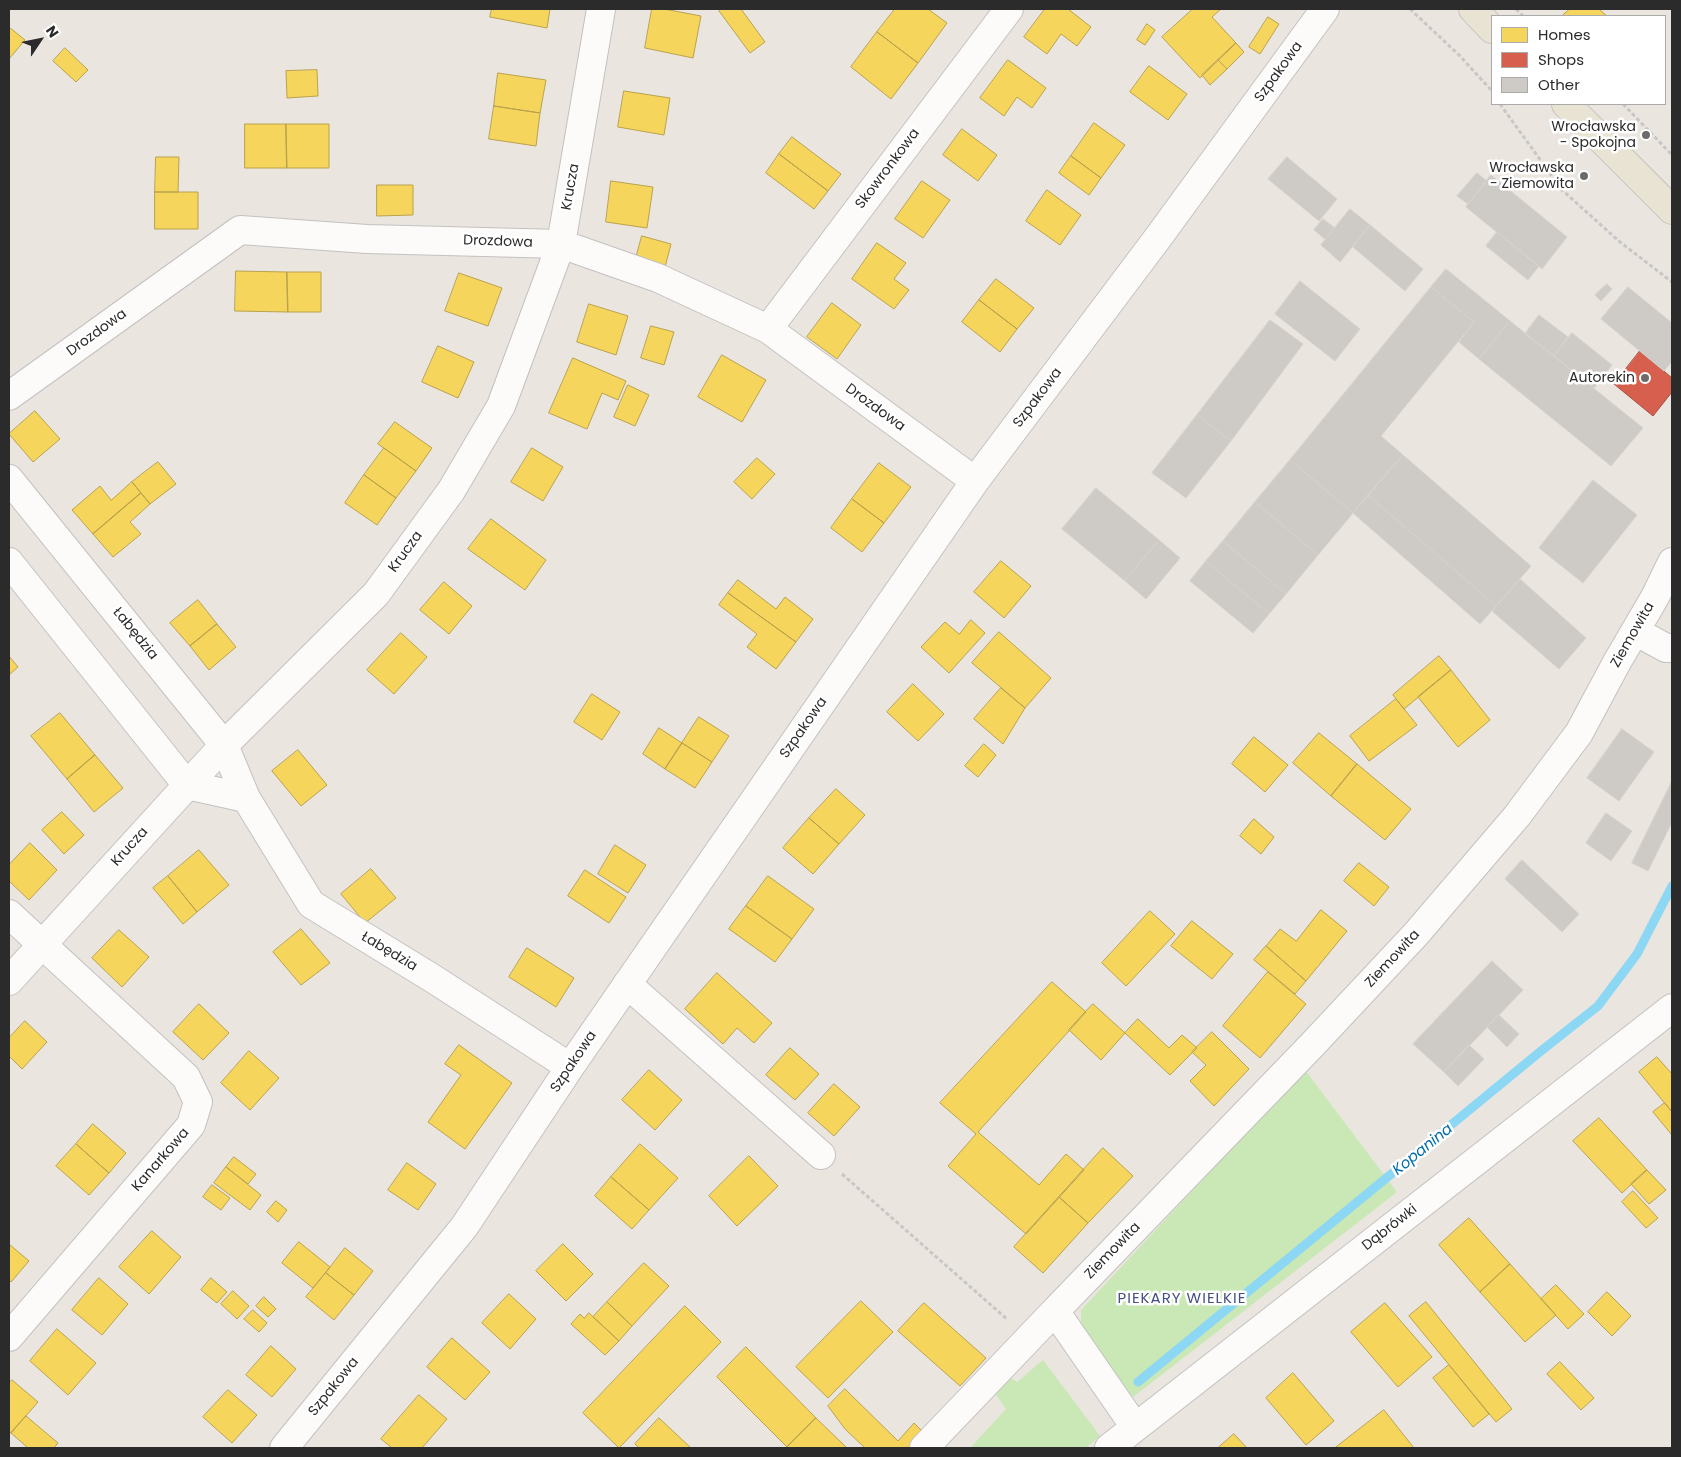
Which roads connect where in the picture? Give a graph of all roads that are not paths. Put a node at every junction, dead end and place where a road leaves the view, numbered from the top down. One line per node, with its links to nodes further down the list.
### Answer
1 (601, 9): 8 (street, Krucza)
2 (1008, 9): 9 (street, Skowronkowa)
3 (1325, 9): 12 (street, Szpakowa)
4 (1473, 9): 5 (main road)
5 (1491, 28)
6 (1567, 105): 7 (main road)
7 (1672, 210)
8 (561, 244): 9 (street, Drozdowa); 10 (street, Drozdowa); 17 (street, Krucza)
9 (768, 329): 12 (street, Drozdowa)
10 (9, 396)
11 (9, 479): 17 (street, Łabędzia)
12 (975, 481): 23 (street, Szpakowa)
13 (9, 562): 18 (street)
14 (1672, 562): 15 (street, Ziemowita)
15 (1635, 631): 16 (street); 27 (street, Ziemowita)
16 (1672, 648)
17 (224, 745): 18 (street, Krucza); 19 (street, Łabędzia)
18 (187, 784): 19 (street); 21 (street, Krucza)
19 (246, 798): 25 (street, Łabędzia)
20 (9, 914): 21 (street, Kanarkowa)
21 (42, 946): 22 (street, Krucza); 28 (street, Kanarkowa)
22 (9, 981)
23 (628, 984): 25 (street, Szpakowa); 26 (street)
24 (1672, 1008): 29 (street, Dąbrówki)
25 (570, 1067): 30 (street, Szpakowa)
26 (821, 1155)
27 (1055, 1311): 29 (street); 31 (street, Ziemowita)
28 (9, 1337)
29 (1135, 1427): 32 (street, Dąbrówki)
30 (284, 1448)
31 (924, 1448)
32 (1109, 1448)

